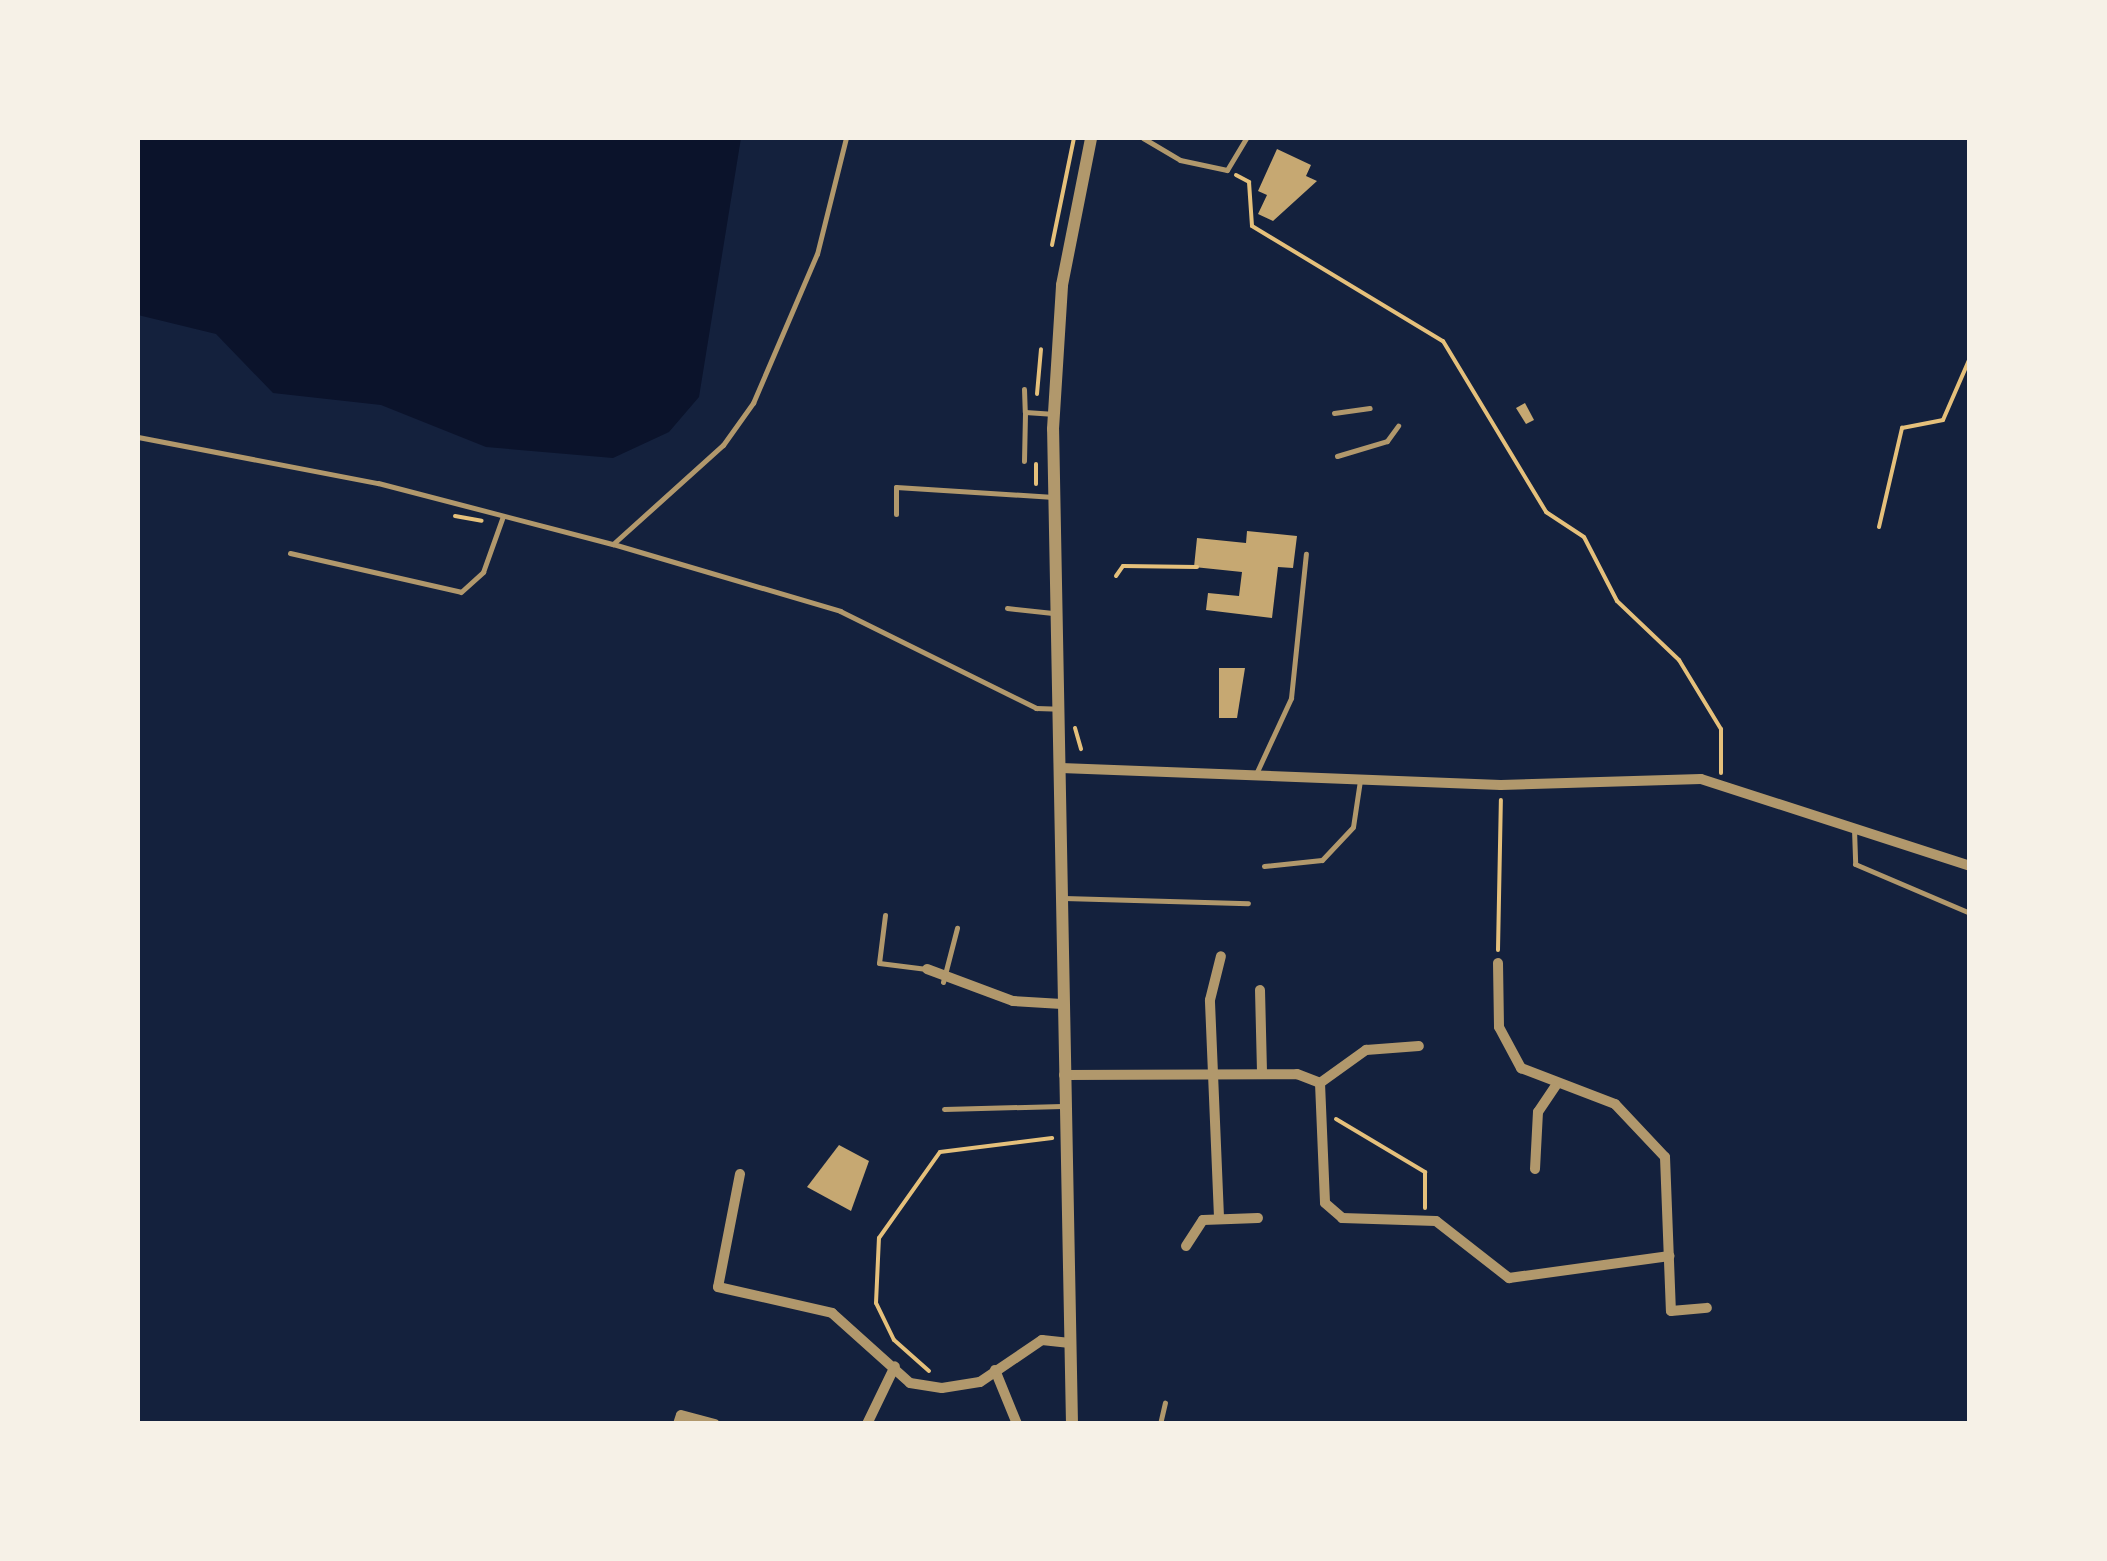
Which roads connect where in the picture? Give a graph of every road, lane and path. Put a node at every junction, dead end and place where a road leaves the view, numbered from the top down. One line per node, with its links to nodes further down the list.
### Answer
1 (846, 138): 20 (lane)
2 (1091, 138): 11 (street)
3 (1144, 138): 5 (lane)
4 (1246, 138): 5 (lane)
5 (1227, 170): 33 (path)
6 (1970, 358): 19 (path)
7 (1024, 390): 9 (lane)
8 (1370, 408): 10 (lane)
9 (1025, 412): 11 (lane); 15 (lane)
10 (1334, 413)
11 (1054, 414): 16 (street)
12 (1398, 426): 14 (lane)
13 (138, 437): 18 (lane)
14 (1337, 456)
15 (1024, 461)
16 (1057, 497): 17 (lane); 26 (street)
17 (896, 514)
18 (502, 516): 20 (lane); 21 (lane)
19 (1879, 527)
20 (613, 544): 27 (lane)
21 (290, 552)
22 (1306, 554): 31 (lane)
23 (1197, 567): 24 (path)
24 (1116, 576)
25 (1007, 608): 26 (lane)
26 (1061, 614): 27 (street)
27 (1062, 709): 30 (street)
28 (1073, 721): 29 (path)
29 (1081, 749)
30 (1061, 768): 31 (street); 38 (street)
31 (1255, 776): 32 (street)
32 (1360, 780): 34 (street); 36 (lane)
33 (1721, 784): 34 (street); 35 (street)
34 (1501, 785): 44 (path)
35 (1854, 826): 37 (street); 40 (lane)
36 (1264, 866)
37 (1970, 866)
38 (1061, 898): 39 (lane); 48 (street)
39 (1248, 903)
40 (1970, 912)
41 (885, 914): 45 (lane)
42 (956, 928): 46 (lane)
43 (1221, 956): 50 (street)
44 (1498, 963): 54 (street)
45 (927, 969): 46 (street)
46 (942, 982): 48 (street)
47 (1260, 990): 51 (street)
48 (1062, 1004): 52 (street)
49 (1419, 1046): 53 (street)
50 (1212, 1074): 51 (street); 52 (street); 61 (street)
51 (1262, 1074): 53 (street)
52 (1064, 1075): 55 (street)
53 (1320, 1084): 57 (street)
54 (1557, 1084): 59 (street); 65 (street)
55 (1065, 1106): 56 (lane); 67 (street)
56 (944, 1109)
57 (1323, 1114): 63 (path); 63 (street)
58 (1052, 1138): 70 (path)
59 (1534, 1170)
60 (740, 1174): 68 (street)
61 (1219, 1217): 62 (street); 64 (street)
62 (1258, 1218)
63 (1424, 1218): 65 (street)
64 (1186, 1246)
65 (1670, 1256): 66 (street)
66 (1707, 1308)
67 (1070, 1343): 69 (street); 76 (street)
68 (895, 1366): 69 (street); 74 (street)
69 (995, 1370): 75 (street)
70 (941, 1375)
71 (1165, 1403): 77 (lane)
72 (678, 1424): 73 (street)
73 (714, 1424)
74 (867, 1424)
75 (1016, 1424)
76 (1072, 1424)
77 (1160, 1424)

